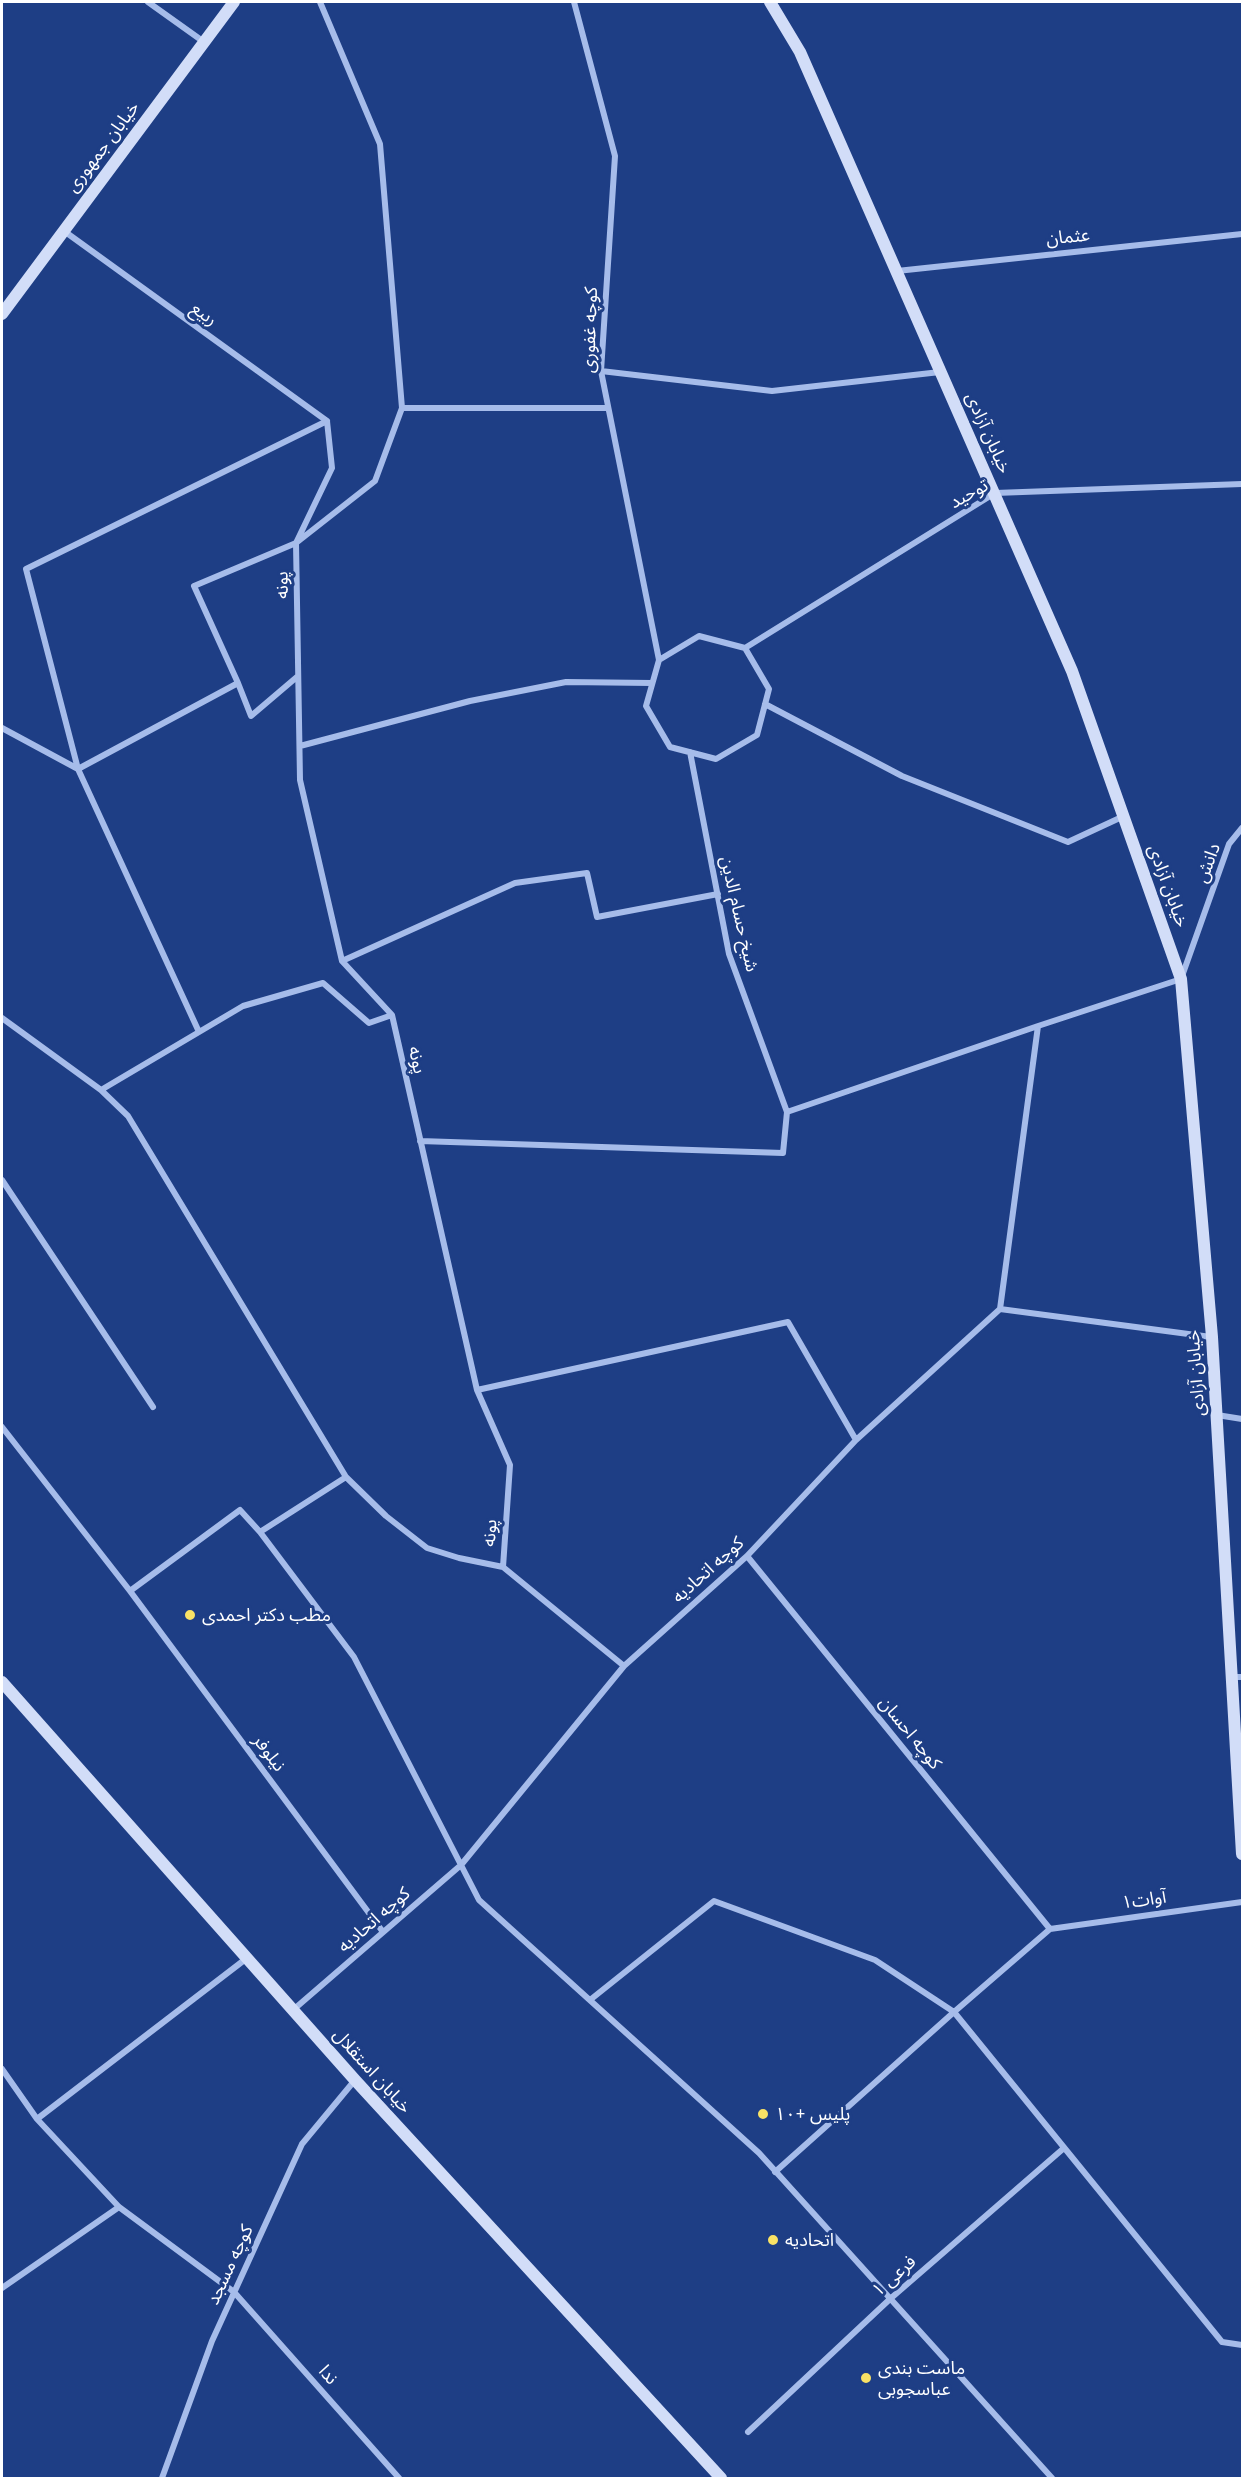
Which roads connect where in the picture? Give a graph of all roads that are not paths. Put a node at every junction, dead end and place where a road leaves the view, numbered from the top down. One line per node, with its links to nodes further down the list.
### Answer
1 (148, 2): 6 (street)
2 (234, 2): 6 (street, خیابان جمهوری)
3 (320, 2): 13 (street)
4 (574, 2): 11 (street, کوچه غفوری)
5 (770, 2): 9 (street, خیابان آزادی)
6 (204, 42): 7 (street, خیابان جمهوری)
7 (64, 231): 10 (street, خیابان جمهوری); 15 (street, ربیع)
8 (1242, 234): 9 (street, عثمان)
9 (897, 271): 12 (street, خیابان آزادی)
10 (2, 314)
11 (601, 371): 12 (street); 14 (street, کوچه غفوری)
12 (941, 372): 17 (street, خیابان آزادی)
13 (402, 408): 14 (street); 18 (street)
14 (608, 408): 20 (street, کوچه غفوری)
15 (327, 421): 18 (street, پونه); 28 (street)
16 (1242, 484): 17 (street, توحید)
17 (995, 493): 19 (street, توحید); 29 (street, خیابان آزادی)
18 (296, 543): 21 (street, پونه); 22 (street)
19 (745, 648): 20 (street); 24 (street)
20 (658, 660): 23 (street)
21 (298, 676): 22 (street); 26 (street, پونه)
22 (238, 683): 28 (street)
23 (652, 683): 26 (street); 27 (street)
24 (765, 704): 27 (street); 29 (street)
25 (2, 728): 28 (street)
26 (300, 746): 32 (street, پونه)
27 (690, 752): 31 (street, شیخ حسام الدین)
28 (78, 769): 37 (street)
29 (1124, 816): 33 (street, خیابان آزادی)
30 (1242, 828): 33 (street, دانش)
31 (718, 894): 32 (street); 39 (street, شیخ حسام الدین)
32 (342, 961): 34 (street, پونه)
33 (1181, 979): 36 (street); 43 (street, خیابان آزادی)
34 (392, 1015): 37 (street); 40 (street, پونه)
35 (2, 1018): 38 (street)
36 (1038, 1026): 39 (street); 42 (street)
37 (199, 1032): 38 (street)
38 (101, 1090): 50 (street)
39 (788, 1112): 40 (street)
40 (420, 1140): 44 (street, پونه)
41 (2, 1180): 45 (street)
42 (1000, 1309): 43 (street); 49 (street, کوچه اتحادیه)
43 (1212, 1337): 46 (street, خیابان آزادی)
44 (477, 1390): 49 (street); 53 (street, پونه)
45 (153, 1407)
46 (1216, 1415): 47 (street); 56 (street, خیابان آزادی)
47 (1242, 1419)
48 (2, 1427): 54 (street, نیلوفر)
49 (856, 1440): 52 (street, کوچه اتحادیه)
50 (346, 1477): 51 (street); 53 (street)
51 (260, 1532): 54 (street); 59 (street)
52 (747, 1556): 55 (street, کوچه اتحادیه); 61 (street, کوچه احسان)
53 (503, 1567): 55 (street, پونه)
54 (130, 1591): 62 (street, نیلوفر)
55 (624, 1666): 59 (street, کوچه اتحادیه)
56 (1237, 1677): 58 (street, خیابان آزادی)
57 (4, 1690): 63 (street, خیابان استقلال)
58 (1242, 1854)
59 (461, 1865): 62 (street, کوچه اتحادیه); 64 (street)
60 (1242, 1902): 61 (street, آوات۱)
61 (1050, 1929): 66 (street)
62 (383, 1932): 65 (street, کوچه اتحادیه)
63 (247, 1958): 65 (street, خیابان استقلال); 69 (street)
64 (590, 2000): 66 (street); 71 (street)
65 (293, 2010): 68 (street, خیابان استقلال)
66 (954, 2012): 70 (street); 71 (street)
67 (2, 2070): 69 (street, ندا)
68 (355, 2080): 74 (street, کوچه مسجد); 78 (street, خیابان استقلال)
69 (37, 2119): 72 (street, ندا)
70 (1064, 2148): 75 (street, فرعی ۱); 76 (street)
71 (776, 2172): 75 (street)
72 (119, 2207): 73 (street); 74 (street, ندا)
73 (2, 2288)
74 (234, 2292): 79 (street, کوچه مسجد); 80 (street, ندا)
75 (890, 2299): 77 (street, فرعی ۱); 81 (street)
76 (1242, 2345)
77 (748, 2432)
78 (716, 2476)
79 (162, 2478)
80 (399, 2478)
81 (1052, 2478)

